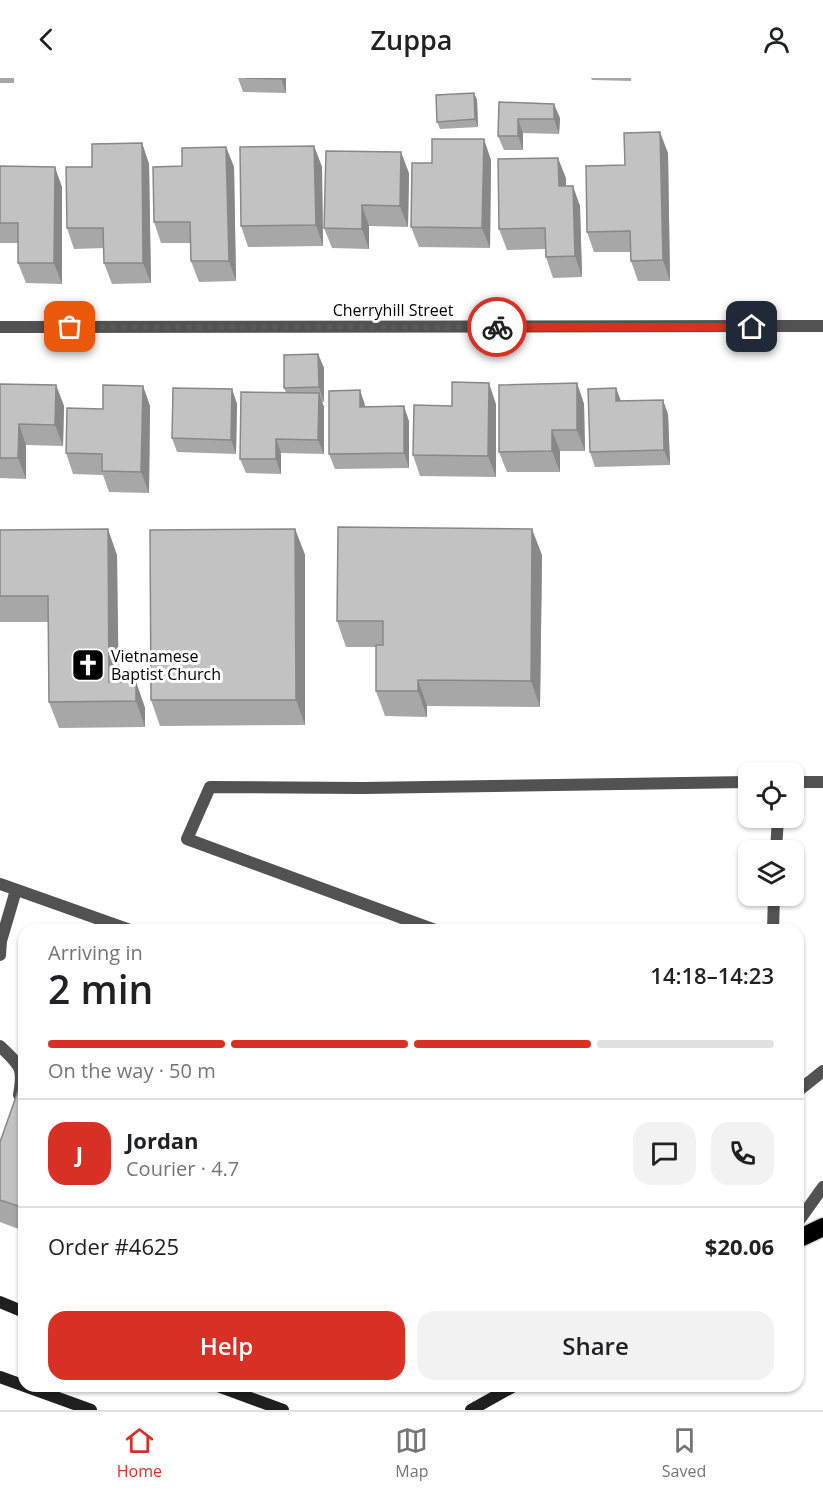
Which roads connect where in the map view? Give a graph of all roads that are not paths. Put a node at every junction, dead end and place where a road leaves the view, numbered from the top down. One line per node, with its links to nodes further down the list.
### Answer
1 (0, 327): 2 (street, Cherryhill Street)
2 (823, 327)
3 (738, 782): 10 (street)
4 (804, 782): 5 (street)
5 (823, 782)
6 (0, 884): 7 (street)
7 (16, 890): 9 (street); 12 (street)
8 (774, 906): 11 (street)
9 (113, 924)
10 (403, 924)
11 (773, 924)
12 (0, 955)
13 (0, 1046): 14 (street)
14 (18, 1065)
15 (823, 1071): 16 (street)
16 (804, 1086)
17 (18, 1096): 18 (street)
18 (16, 1106)
19 (823, 1187): 20 (street)
20 (804, 1214)
21 (823, 1227): 22 (highway)
22 (804, 1236)
23 (0, 1302): 24 (main road)
24 (18, 1309)
25 (0, 1377): 26 (main road)
26 (18, 1384)
27 (41, 1392): 30 (main road)
28 (235, 1392): 31 (main road)
29 (503, 1392): 32 (main road)
30 (91, 1410)
31 (283, 1410)
32 (471, 1410)

